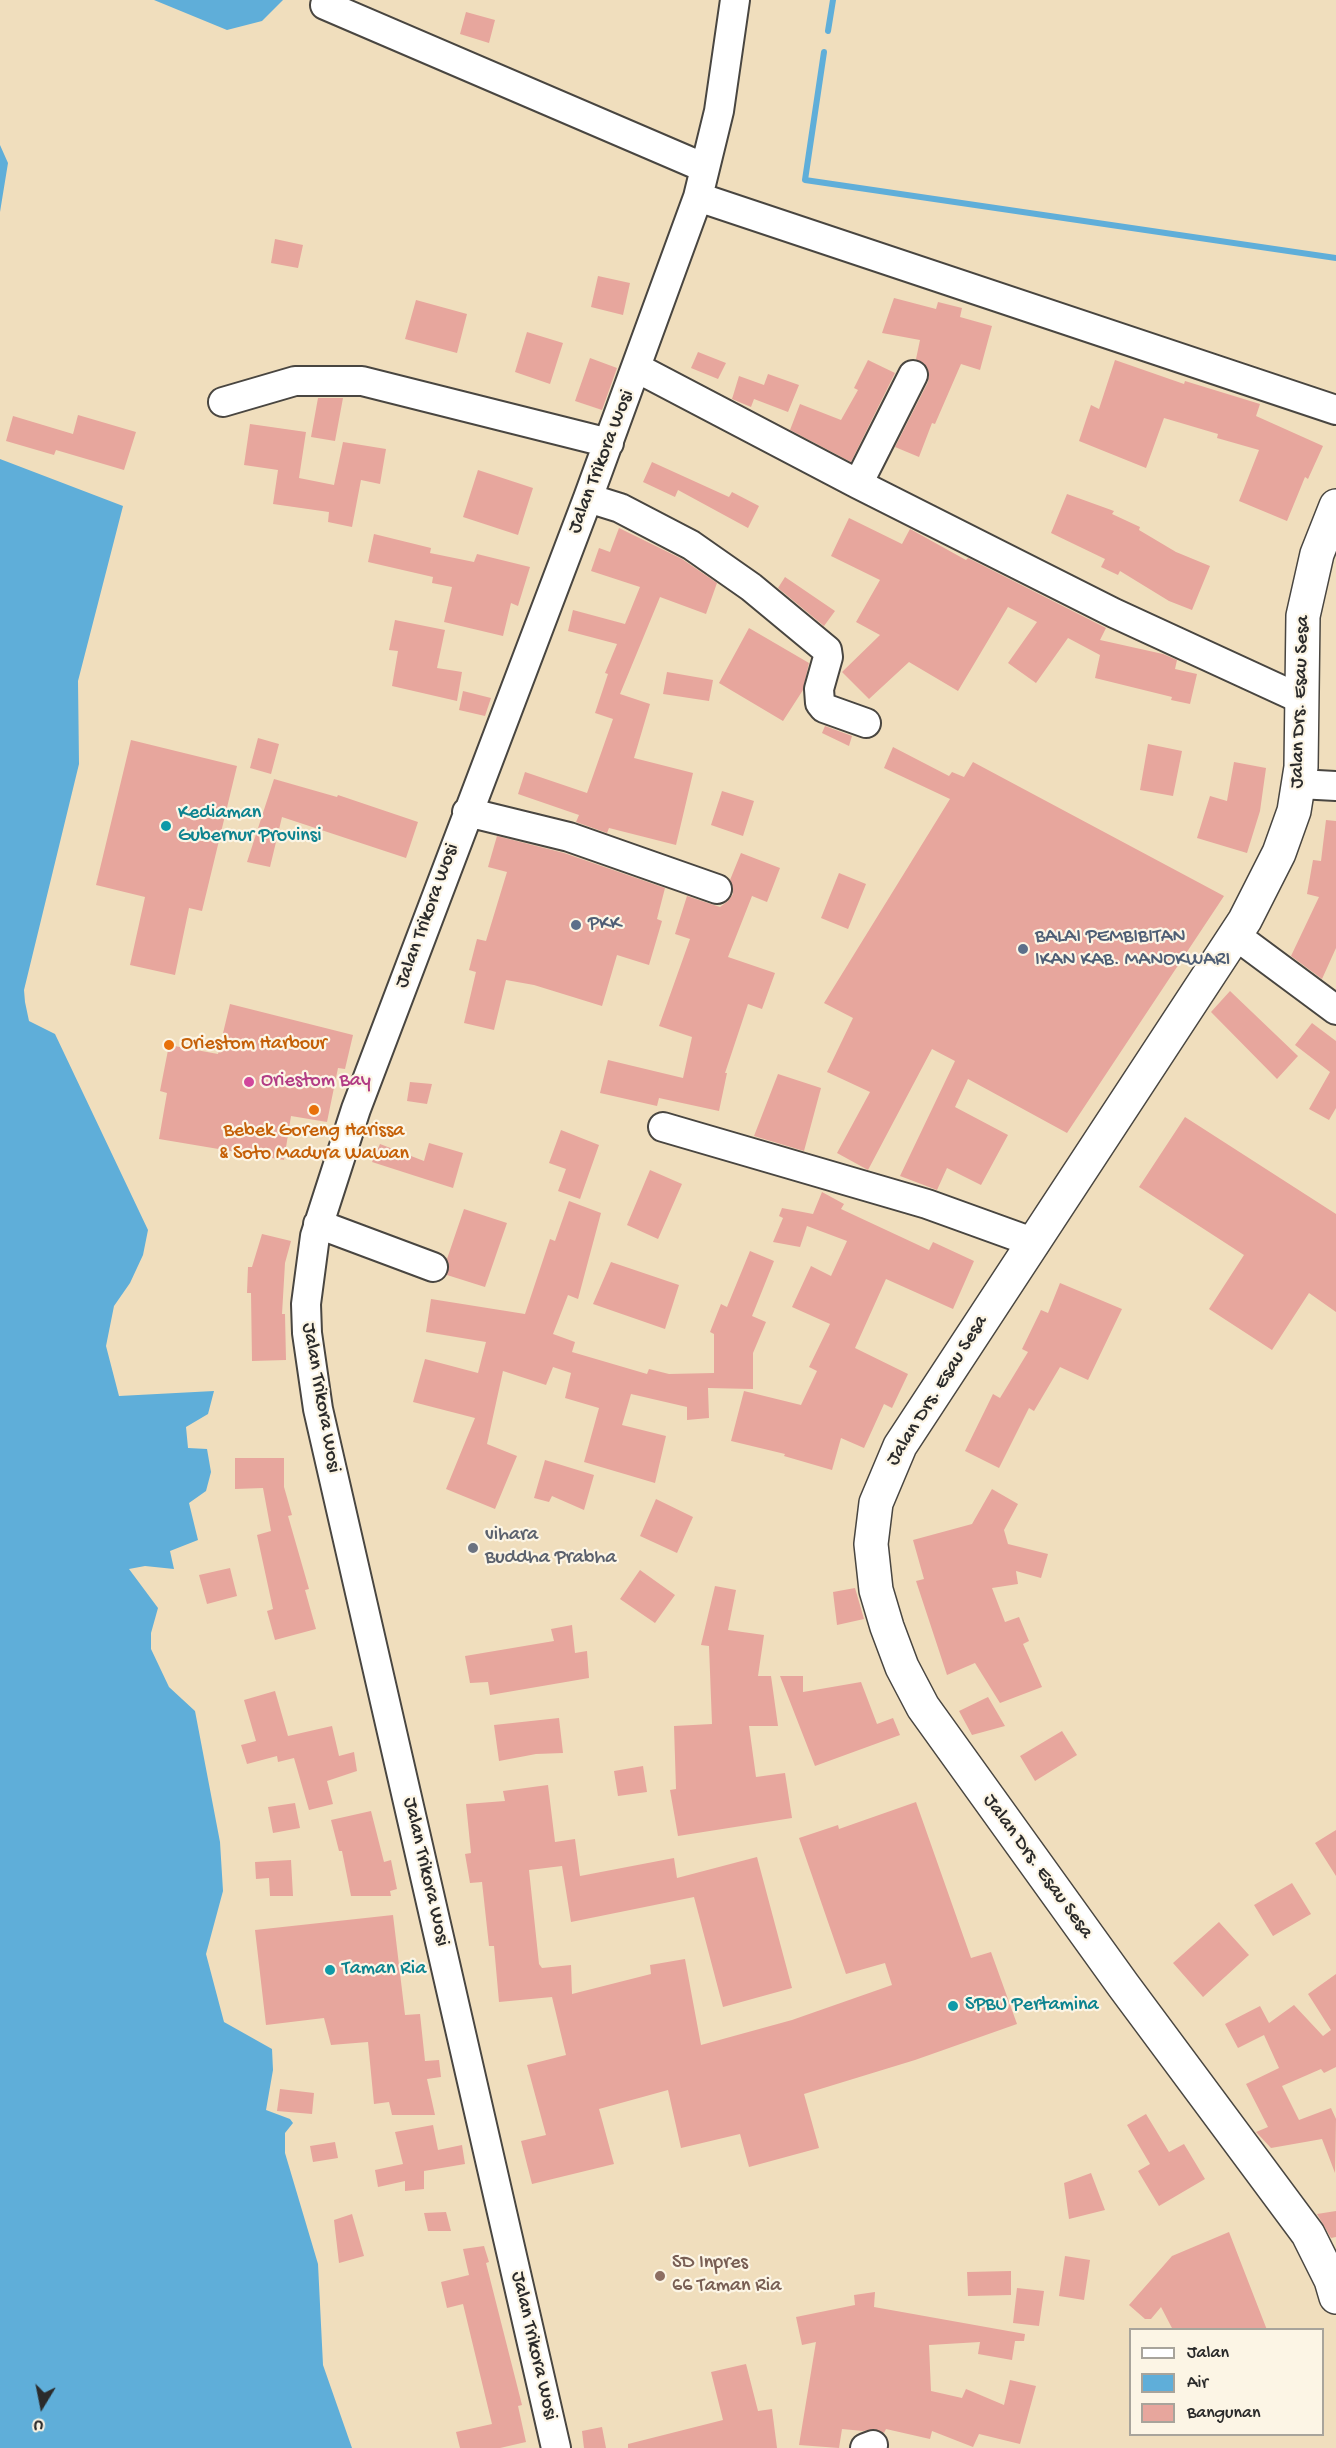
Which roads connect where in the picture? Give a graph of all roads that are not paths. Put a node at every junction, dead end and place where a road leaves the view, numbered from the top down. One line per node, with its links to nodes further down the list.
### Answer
1 (735, 0): 3 (street, Jalan Trikora Wosi)
2 (325, 5): 3 (street)
3 (705, 168): 4 (street, Jalan Trikora Wosi)
4 (698, 197): 5 (street, Jalan Trikora Wosi); 8 (street)
5 (637, 368): 9 (street, Jalan Trikora Wosi); 10 (street)
6 (913, 375): 10 (street)
7 (223, 402): 9 (street)
8 (1336, 410)
9 (609, 443): 11 (street, Jalan Trikora Wosi)
10 (858, 484): 13 (street)
11 (588, 498): 14 (street); 17 (street, Jalan Trikora Wosi)
12 (1336, 506): 13 (highway, Jalan Drs. Esau Sesa)
13 (1303, 700): 15 (highway, Jalan Drs. Esau Sesa)
14 (866, 723)
15 (1299, 784): 16 (street); 19 (highway, Jalan Drs. Esau Sesa)
16 (1336, 786)
17 (467, 812): 18 (street); 22 (street, Jalan Trikora Wosi)
18 (717, 889)
19 (1235, 934): 20 (street); 23 (highway, Jalan Drs. Esau Sesa)
20 (1336, 1010)
21 (663, 1127): 23 (street)
22 (318, 1224): 24 (street); 26 (street, Jalan Trikora Wosi)
23 (1035, 1243): 25 (highway, Jalan Drs. Esau Sesa)
24 (434, 1267)
25 (1336, 2297)
26 (556, 2448)

